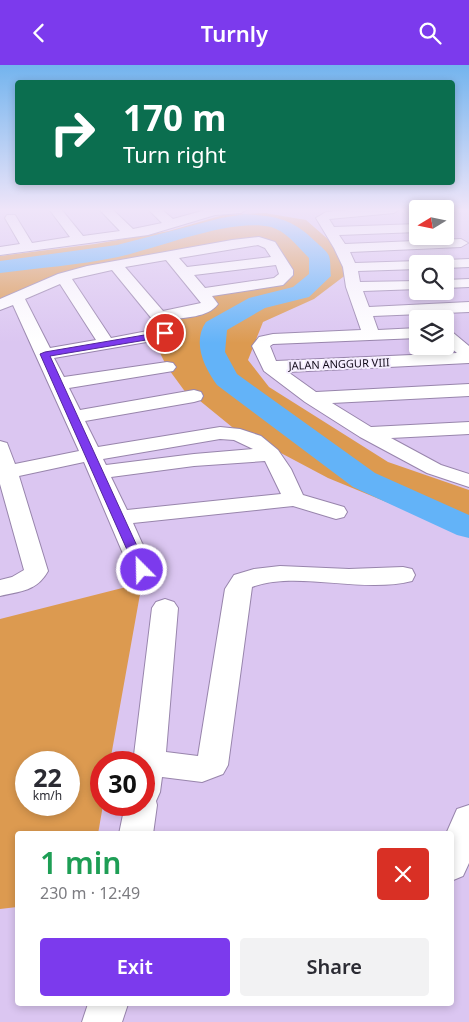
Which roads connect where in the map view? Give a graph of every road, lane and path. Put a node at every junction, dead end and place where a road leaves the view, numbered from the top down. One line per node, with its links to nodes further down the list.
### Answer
1 (176, 254): 4 (street)
2 (276, 254): 5 (street)
3 (344, 254): 10 (street)
4 (169, 255): 8 (street); 11 (street)
5 (281, 260): 11 (street); 17 (street)
6 (469, 263): 7 (street)
7 (454, 264)
8 (115, 265): 12 (street); 21 (street)
9 (409, 265): 10 (street)
10 (350, 267): 16 (street)
11 (185, 272): 17 (street)
12 (63, 277): 18 (street); 25 (street)
13 (469, 283): 14 (street)
14 (454, 284)
15 (409, 285): 16 (street)
16 (354, 287): 20 (street)
17 (203, 293): 21 (street)
18 (8, 302): 27 (street)
19 (469, 307): 20 (street)
20 (362, 312): 23 (street)
21 (159, 317): 24 (street)
22 (409, 333): 23 (street)
23 (371, 334): 29 (street)
24 (152, 337): 25 (street); 28 (street)
25 (106, 343): 27 (street)
26 (461, 343): 29 (street, JALAN ANGGUR VIII)
27 (45, 354): 30 (street)
28 (167, 367): 30 (street); 33 (street)
29 (270, 367): 32 (street)
30 (57, 384): 33 (street)
31 (469, 390): 32 (street)
32 (312, 398): 35 (street)
33 (74, 417): 37 (street)
34 (469, 427): 35 (street)
35 (367, 433): 39 (street)
36 (0, 447): 40 (street)
37 (94, 463): 40 (street); 42 (street); 44 (street)
38 (469, 467): 39 (street)
39 (434, 469): 41 (street)
40 (4, 472): 47 (street)
41 (469, 481)
42 (294, 499): 43 (street); 44 (street)
43 (336, 512)
44 (118, 518): 45 (street)
45 (142, 570)
46 (403, 575): 50 (street)
47 (0, 588)
48 (165, 608): 49 (street)
49 (150, 751)
50 (155, 764)
51 (139, 816): 53 (street)
52 (469, 819): 54 (street)
53 (137, 831)
54 (454, 857)
55 (107, 1006): 56 (street)
56 (102, 1022)

